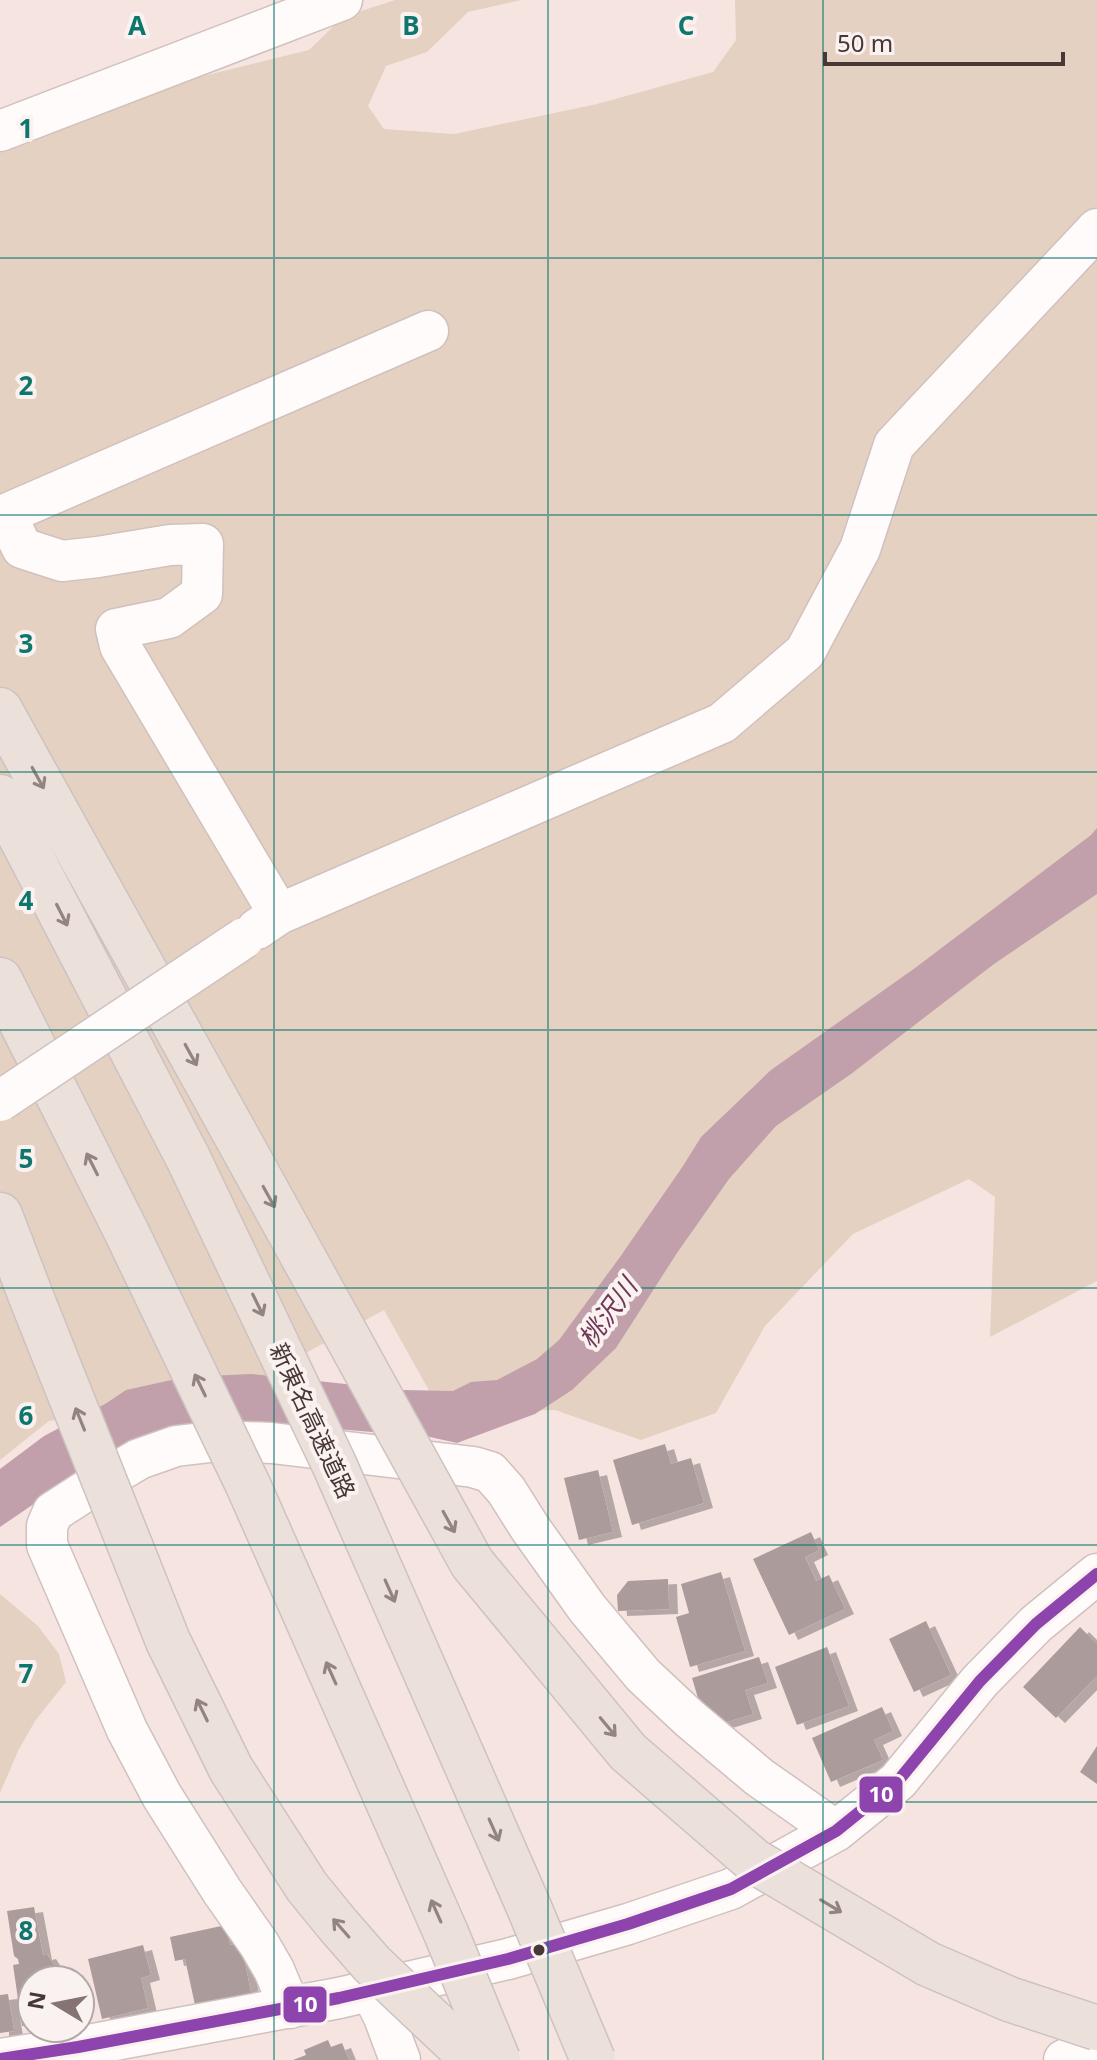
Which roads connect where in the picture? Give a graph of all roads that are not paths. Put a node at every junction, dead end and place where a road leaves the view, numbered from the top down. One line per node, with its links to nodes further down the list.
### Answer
1 (342, 0): 2 (street)
2 (0, 131)
3 (1097, 229): 7 (street)
4 (428, 331): 7 (street)
5 (0, 710): 15 (highway, one-way to 15, bridge)
6 (0, 797): 21 (highway, 新東名高速道路, one-way to 21, bridge)
7 (279, 914): 9 (street, bridge)
8 (0, 980): 20 (highway, one-way to 8, bridge)
9 (0, 1101)
10 (0, 1215): 19 (highway, one-way to 10, bridge)
11 (1097, 1574): 12 (street)
12 (836, 1831): 13 (street); 14 (street)
13 (371, 1991): 14 (street); 18 (street)
14 (290, 2008): 17 (street)
15 (1097, 2028)
16 (1097, 2045): 22 (street)
17 (0, 2059)
18 (400, 2060)
19 (478, 2060)
20 (498, 2060)
21 (593, 2060)
22 (1064, 2060)

